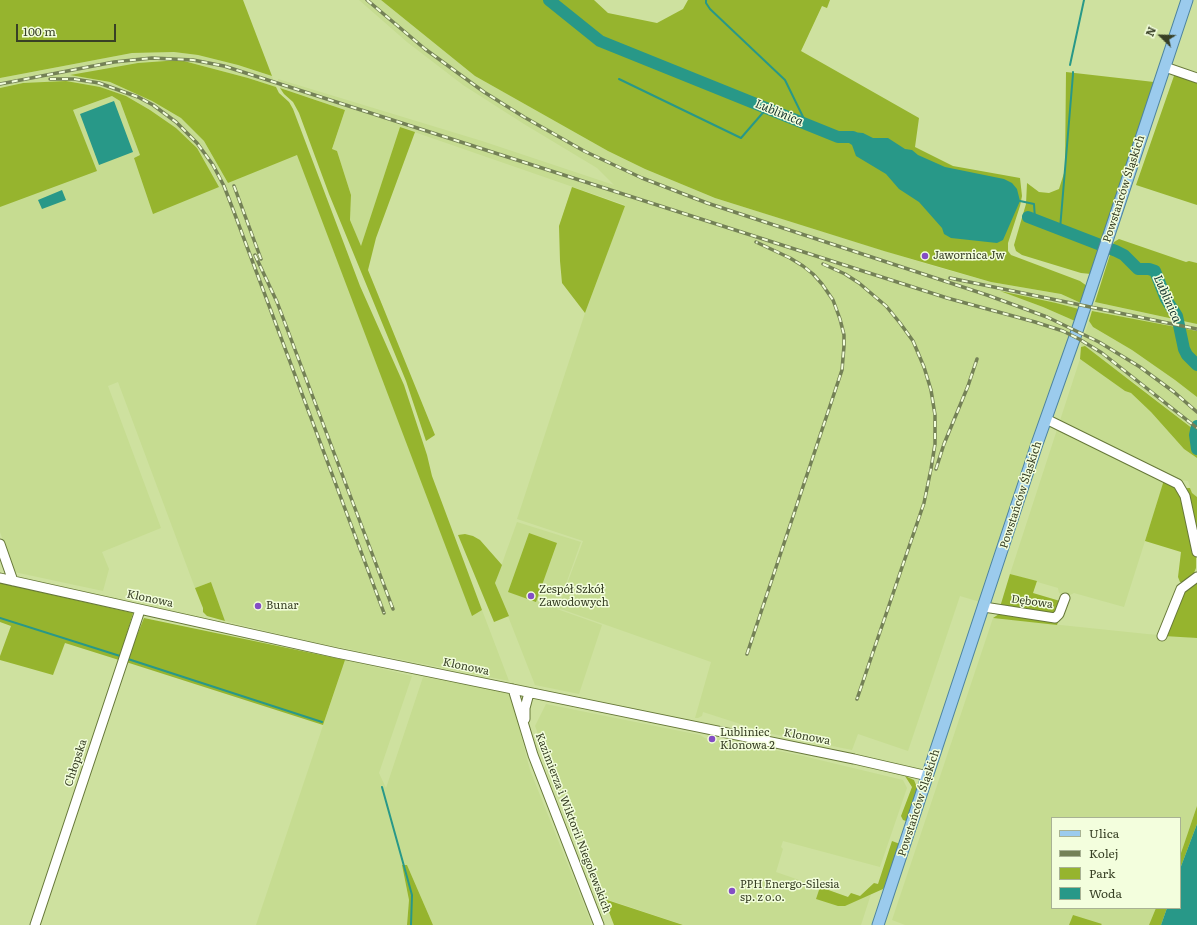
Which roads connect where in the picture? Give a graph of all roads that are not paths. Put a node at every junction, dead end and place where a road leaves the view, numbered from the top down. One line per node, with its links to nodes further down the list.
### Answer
1 (1187, 0): 2 (main road, Powstańców Śląskich)
2 (1165, 67): 3 (street); 4 (main road, Powstańców Śląskich)
3 (1197, 78)
4 (1046, 419): 6 (street); 11 (main road, Powstańców Śląskich)
5 (0, 544): 9 (street)
6 (1197, 552)
7 (1197, 577): 13 (street)
8 (0, 578): 9 (street, Klonowa)
9 (13, 581): 12 (street, Klonowa)
10 (1065, 598): 11 (street, Dębowa)
11 (984, 607): 17 (main road, Powstańców Śląskich)
12 (140, 610): 14 (street, Klonowa); 18 (street, Chłopska)
13 (1162, 636)
14 (513, 689): 15 (street, Klonowa); 16 (street, Kazimierza i Wiktorii Niegolewskich)
15 (529, 693): 16 (street); 17 (street, Klonowa)
16 (525, 728): 19 (street, Kazimierza i Wiktorii Niegolewskich)
17 (928, 776): 20 (main road, Powstańców Śląskich)
18 (35, 925)
19 (599, 925)
20 (878, 925)

